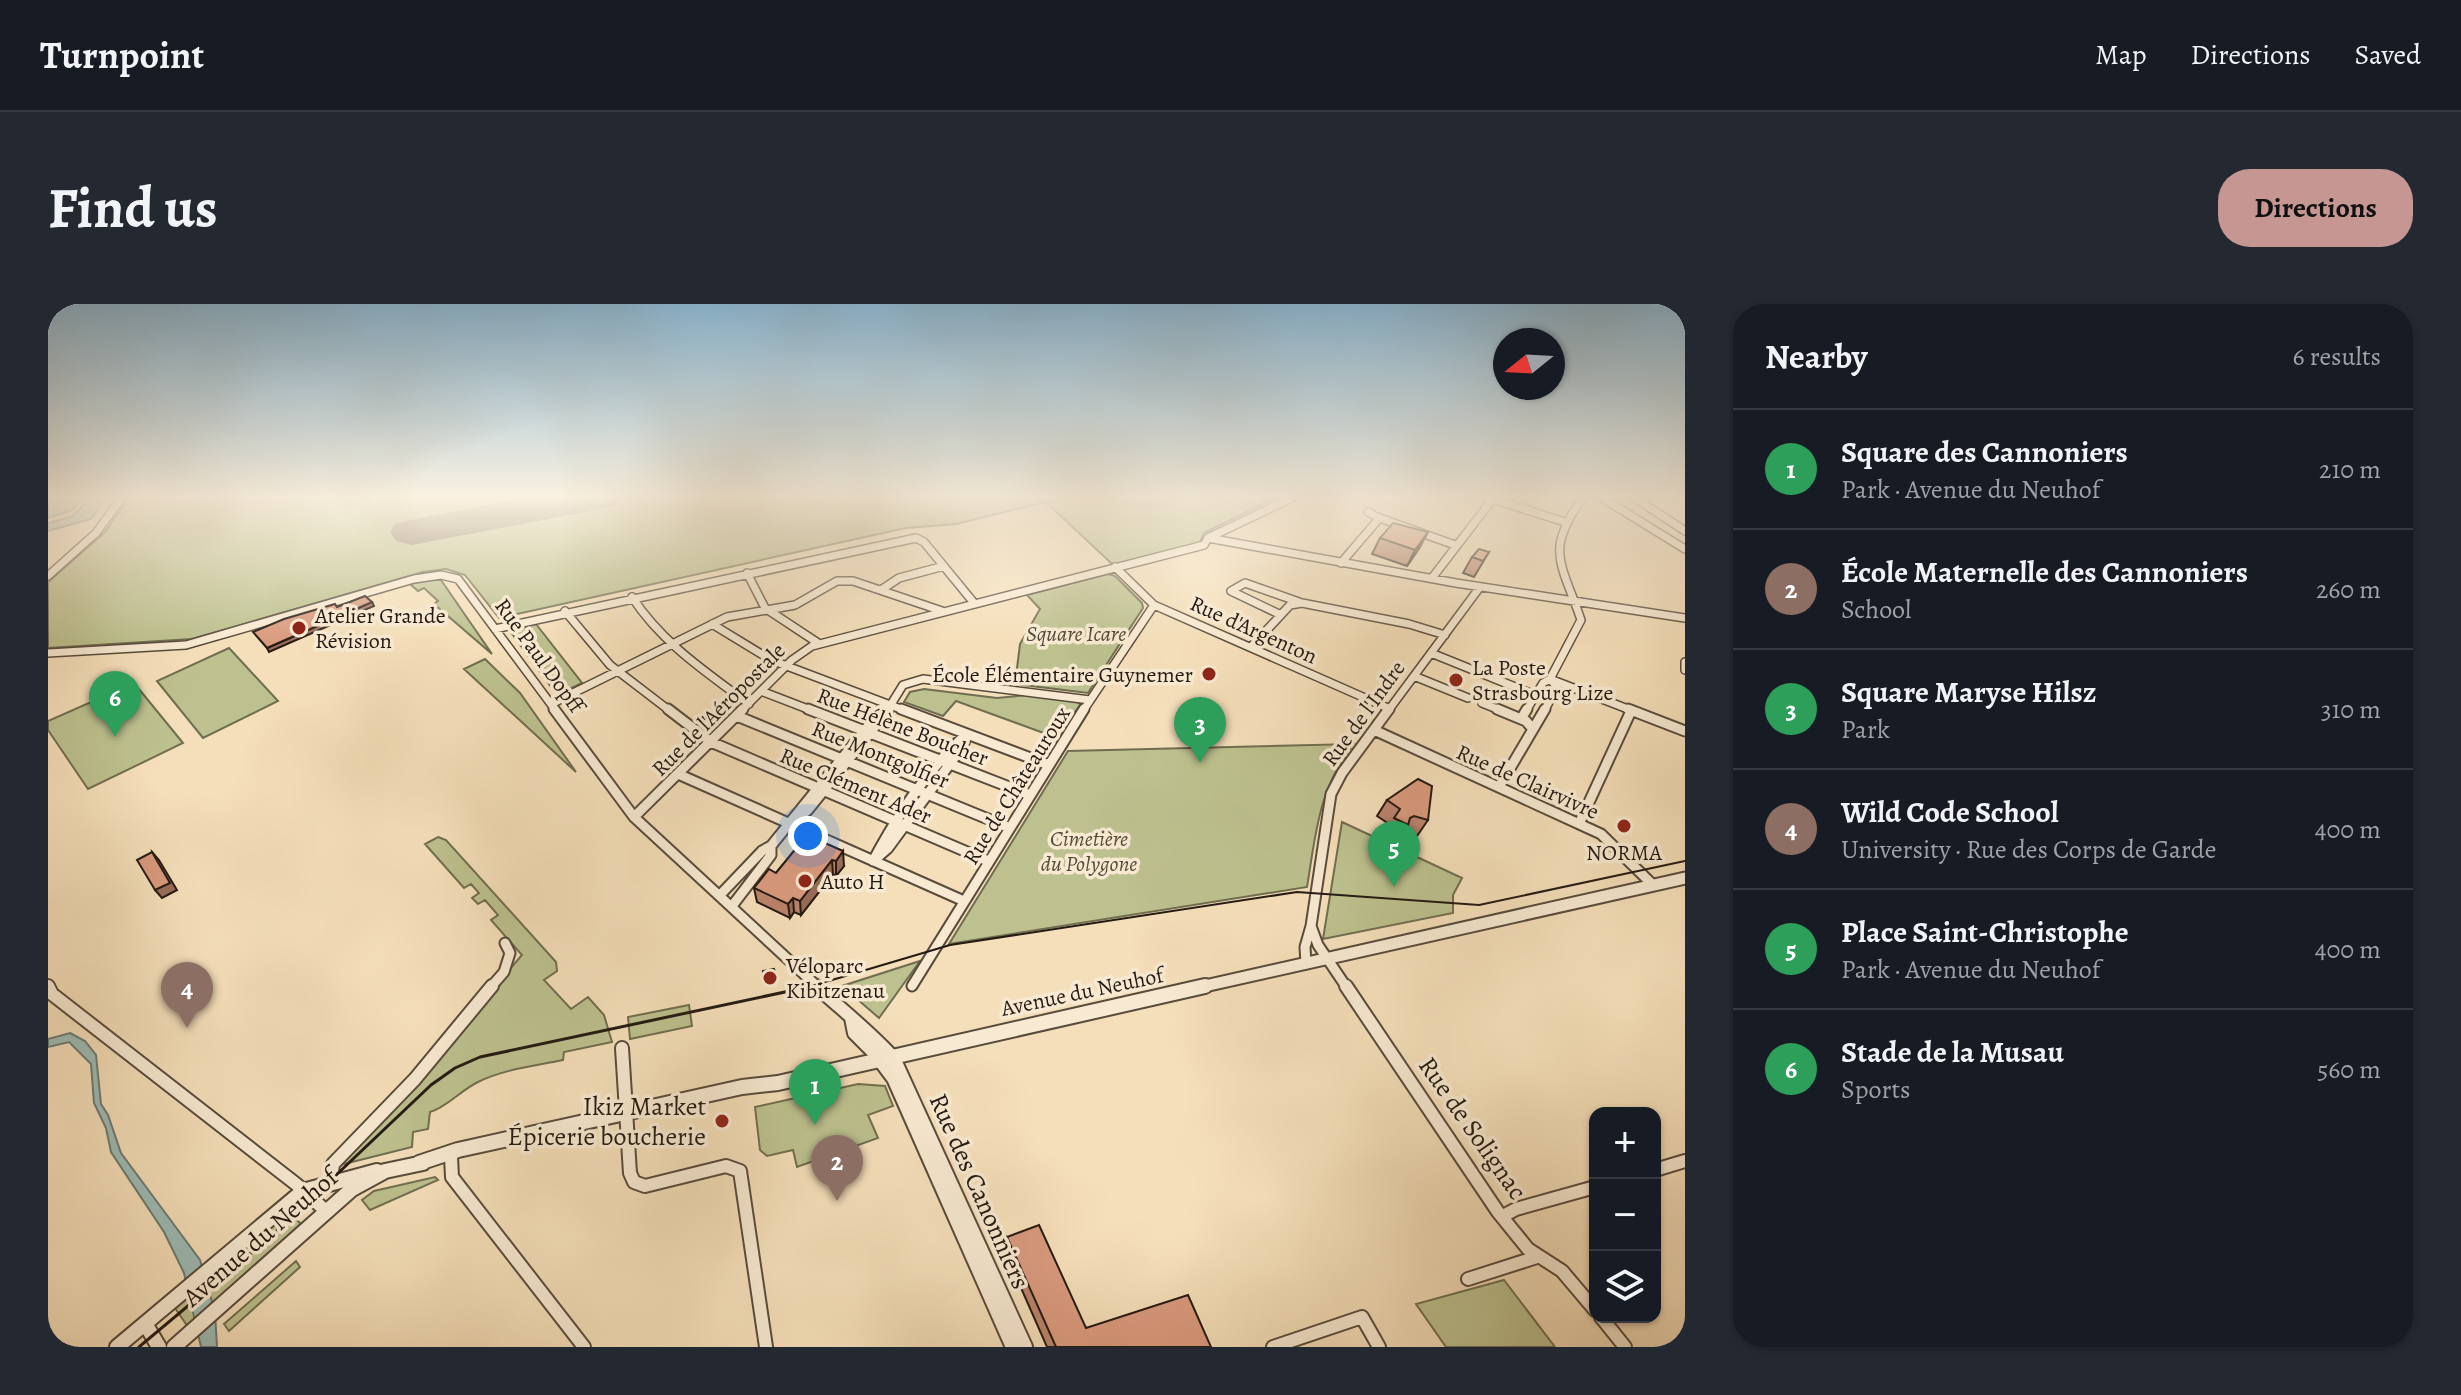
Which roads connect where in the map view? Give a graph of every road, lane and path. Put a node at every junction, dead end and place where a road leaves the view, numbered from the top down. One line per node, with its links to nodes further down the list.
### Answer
1 (83, 545): 13 (street)
2 (885, 545): 12 (street)
3 (924, 545): 10 (street)
4 (1204, 545): 11 (street, Rue de l'Aéropostale)
5 (1244, 545): 9 (street)
6 (1357, 545): 9 (street)
7 (1455, 545): 14 (street)
8 (1558, 545): 18 (street)
9 (1341, 563): 14 (street)
10 (944, 566): 16 (street); 19 (street)
11 (1115, 567): 19 (street, Rue de l'Aéropostale); 21 (street, Rue d'Argenton)
12 (747, 573): 17 (street); 23 (street)
13 (48, 576)
14 (1432, 578): 15 (street)
15 (1480, 587): 18 (street); 29 (street, Rue de l'Indre)
16 (881, 590): 23 (street); 24 (street)
17 (632, 597): 22 (street); 31 (street)
18 (1576, 602): 26 (street); 40 (street)
19 (974, 603): 24 (street, Rue de l'Aéropostale)
20 (1302, 603): 25 (street); 25 (street); 29 (street)
21 (1154, 605): 32 (street, Rue d'Argenton); 44 (street, Rue de Châteauroux)
22 (565, 611): 28 (street); 38 (street, Rue Clément Ader)
23 (768, 611): 27 (street); 30 (street)
24 (942, 611): 30 (street, Rue de l'Aéropostale)
25 (1281, 615): 32 (street)
26 (1685, 618)
27 (712, 624): 31 (street); 36 (street)
28 (495, 629): 33 (street, Rue Paul Dopff); 46 (street, Rue Paul Dopff)
29 (1445, 635): 34 (street, Rue de l'Indre)
30 (818, 643): 36 (street, Rue de l'Aéropostale)
31 (671, 644): 38 (street); 47 (street)
32 (1251, 647): 49 (street, Rue d'Argenton)
33 (48, 653)
34 (1431, 653): 39 (street, Rue de l'Indre); 42 (street)
35 (1685, 662): 37 (street)
36 (787, 665): 41 (street, Rue de l'Aéropostale); 48 (street)
37 (1685, 670)
38 (617, 671): 46 (street); 58 (street, Rue Clément Ader)
39 (1414, 676): 43 (street); 49 (street, Rue de l'Indre)
40 (1550, 679): 42 (street); 50 (street); 53 (street)
41 (761, 691): 47 (street, Rue de l'Aéropostale); 55 (street, Rue Hélène Boucher)
42 (1535, 695): 52 (street)
43 (1468, 698)
44 (1090, 700): 48 (street); 61 (street, Rue de Châteauroux)
45 (1482, 703): 52 (street)
46 (551, 704): 67 (street, Rue Paul Dopff)
47 (749, 704): 51 (street, Rue de l'Aéropostale)
48 (890, 706): 55 (street); 57 (street)
49 (1390, 709): 54 (street, Rue de l'Indre)
50 (1631, 711): 56 (street); 70 (street)
51 (737, 716): 58 (street, Rue de l'Aéropostale); 59 (street, Rue Montgolfier)
52 (1521, 719): 53 (street)
53 (1532, 728): 63 (street)
54 (1374, 730): 63 (street, Rue de Clairvivre); 80 (street, Rue de l'Indre)
55 (869, 731): 59 (street); 60 (street, Rue Hélène Boucher)
56 (1685, 731)
57 (967, 734): 60 (street); 61 (street)
58 (711, 742): 62 (street, Rue de l'Aéropostale); 64 (street, Rue Clément Ader)
59 (845, 760): 64 (street); 65 (street, Rue Montgolfier)
60 (946, 761): 65 (street); 66 (street, Rue Hélène Boucher)
61 (1049, 765): 66 (street, Rue de Châteauroux)
62 (678, 774): 67 (street, Rue de l'Aéropostale); 68 (street)
63 (1499, 787): 70 (street, Rue de Clairvivre)
64 (819, 790): 68 (street); 69 (street, Rue Clément Ader)
65 (924, 792): 69 (street); 71 (street, Rue Montgolfier)
66 (1030, 795): 71 (street, Rue de Châteauroux)
67 (634, 817): 77 (street, Rue Paul Dopff)
68 (790, 824): 72 (street); 73 (street)
69 (901, 824): 73 (street); 74 (street, Rue Clément Ader)
70 (1579, 824): 76 (street, Rue de Clairvivre)
71 (1010, 828): 74 (street, Rue de Châteauroux)
72 (771, 846): 77 (street); 79 (street)
73 (873, 861): 78 (street)
74 (988, 861): 78 (street, Rue de Châteauroux)
75 (1685, 878): 76 (street, Avenue du Neuhof)
76 (1653, 885): 82 (street, Avenue du Neuhof)
77 (720, 895): 79 (street, Rue Paul Dopff)
78 (964, 901): 85 (street, Rue de Châteauroux)
79 (732, 906): 87 (street, Rue Paul Dopff)
80 (1311, 926): 82 (street); 83 (street, Rue de l'Indre)
81 (505, 943): 95 (street)
82 (1328, 958): 83 (street, Avenue du Neuhof); 99 (street, Rue de Solignac)
83 (1306, 964): 87 (street, Avenue du Neuhof)
84 (48, 986): 97 (street)
85 (912, 986)
86 (622, 1048): 88 (street)
87 (885, 1057): 88 (street, Avenue du Neuhof); 111 (street, Rue des Canonniers); 112 (street, Rue des Canonniers)
88 (625, 1114): 89 (street, Avenue du Neuhof); 110 (street)
89 (489, 1144): 90 (street, Avenue du Neuhof); 92 (street, Avenue du Neuhof)
90 (451, 1157): 92 (street, Avenue du Neuhof); 109 (street)
91 (1685, 1161): 93 (street)
92 (419, 1163): 94 (street, Avenue du Neuhof)
93 (1661, 1168)
94 (385, 1171): 95 (street, Avenue du Neuhof); 98 (street, Avenue du Neuhof)
95 (331, 1181): 97 (street, Avenue du Neuhof)
96 (1589, 1189): 99 (street)
97 (303, 1191): 98 (street); 104 (street, Avenue du Neuhof)
98 (327, 1212): 108 (street, Avenue du Neuhof)
99 (1503, 1216): 100 (street, Rue de Solignac)
100 (1537, 1257): 101 (street); 102 (street, Rue de Solignac)
101 (1468, 1279)
102 (1589, 1303)
103 (1606, 1323): 114 (street)
104 (146, 1325): 106 (street, Avenue du Neuhof); 107 (street)
105 (1280, 1346): 113 (street)
106 (117, 1347)
107 (159, 1347)
108 (174, 1347)
109 (584, 1347)
110 (766, 1347)
111 (1013, 1347)
112 (1025, 1347)
113 (1379, 1347)
114 (1625, 1347)

